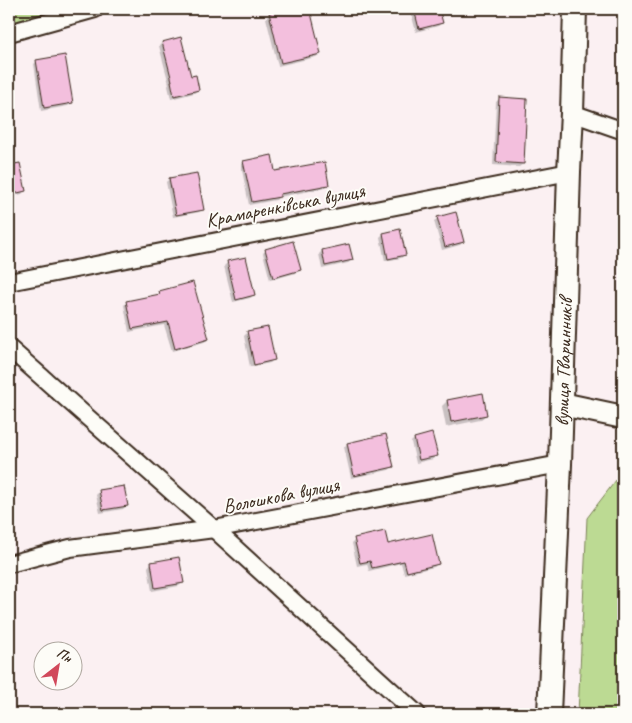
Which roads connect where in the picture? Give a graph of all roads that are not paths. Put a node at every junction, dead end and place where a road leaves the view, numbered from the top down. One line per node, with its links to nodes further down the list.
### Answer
1 (95, 9): 3 (street)
2 (575, 9): 4 (main road, вулиця Тваринників)
3 (9, 33)
4 (572, 113): 5 (street); 6 (main road, вулиця Тваринників)
5 (623, 129)
6 (569, 172): 7 (street, Крамаренківська вулиця); 9 (main road, вулиця Тваринників)
7 (9, 282)
8 (9, 348): 12 (street)
9 (562, 404): 10 (main road); 11 (main road, вулиця Тваринників)
10 (623, 417)
11 (560, 464): 12 (street, Волошкова вулиця); 15 (main road, вулиця Тваринників)
12 (214, 529): 13 (street, Волошкова вулиця); 14 (street)
13 (9, 564)
14 (417, 714)
15 (549, 714)

